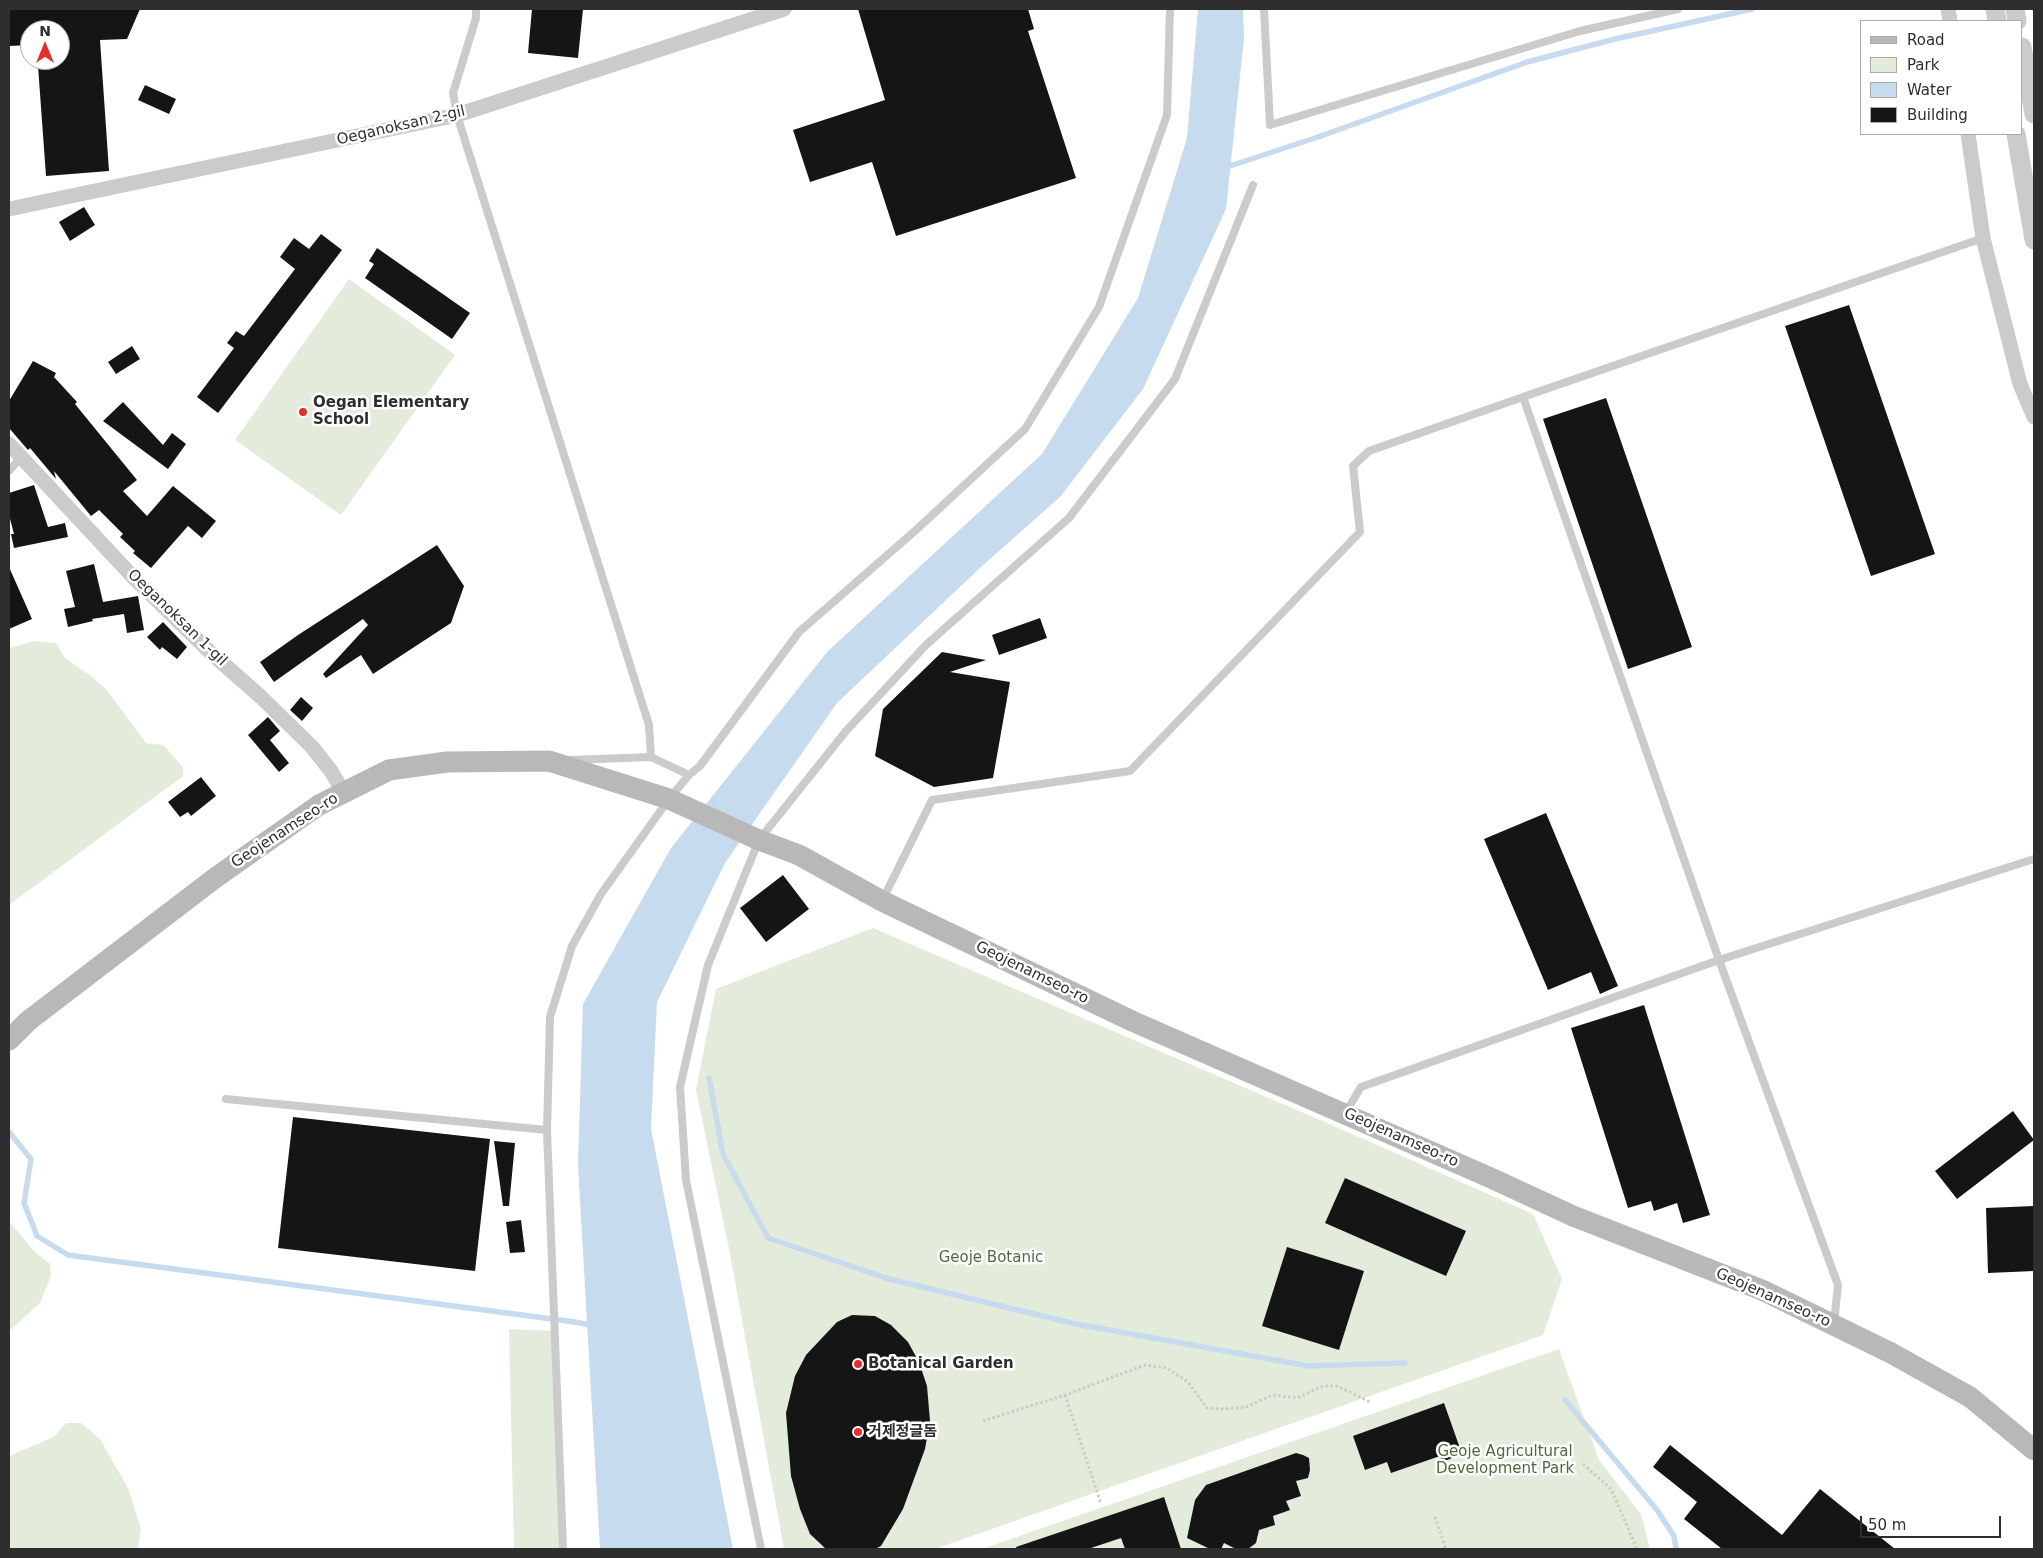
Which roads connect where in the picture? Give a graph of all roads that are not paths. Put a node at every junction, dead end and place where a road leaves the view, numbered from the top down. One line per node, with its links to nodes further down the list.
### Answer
1 (476, 9): 8 (lane)
2 (784, 9): 8 (street, Oeganoksan 2-gil)
3 (1170, 9): 23 (lane)
4 (1264, 9): 5 (lane)
5 (1678, 9)
6 (2023, 54): 7 (street)
7 (2034, 114)
8 (457, 115): 12 (street, Oeganoksan 2-gil); 21 (lane)
9 (1968, 135): 14 (street)
10 (2016, 135): 13 (street)
11 (1253, 185): 26 (lane)
12 (9, 209)
13 (2032, 219): 15 (street)
14 (1984, 238): 16 (lane); 17 (street)
15 (2034, 240)
16 (1523, 397): 28 (lane); 29 (lane)
17 (2034, 417)
18 (9, 444): 19 (street, Oeganoksan 1-gil)
19 (21, 457): 20 (lane); 24 (street, Oeganoksan 1-gil)
20 (9, 470)
21 (651, 757): 22 (lane); 23 (lane)
22 (549, 761): 24 (main road, Geojenamseo-ro); 25 (main road, Geojenamseo-ro)
23 (688, 775): 25 (lane)
24 (344, 793): 30 (main road, Geojenamseo-ro)
25 (669, 798): 26 (main road, Geojenamseo-ro); 33 (lane)
26 (759, 840): 28 (main road, Geojenamseo-ro); 37 (lane)
27 (2034, 859): 29 (lane)
28 (882, 901): 32 (main road, Geojenamseo-ro)
29 (1719, 960): 32 (lane); 34 (lane)
30 (9, 1040)
31 (226, 1099): 33 (lane)
32 (1345, 1114): 34 (main road, Geojenamseo-ro)
33 (547, 1130): 36 (lane)
34 (1834, 1325): 35 (main road, Geojenamseo-ro)
35 (2034, 1450)
36 (563, 1549)
37 (761, 1549)

